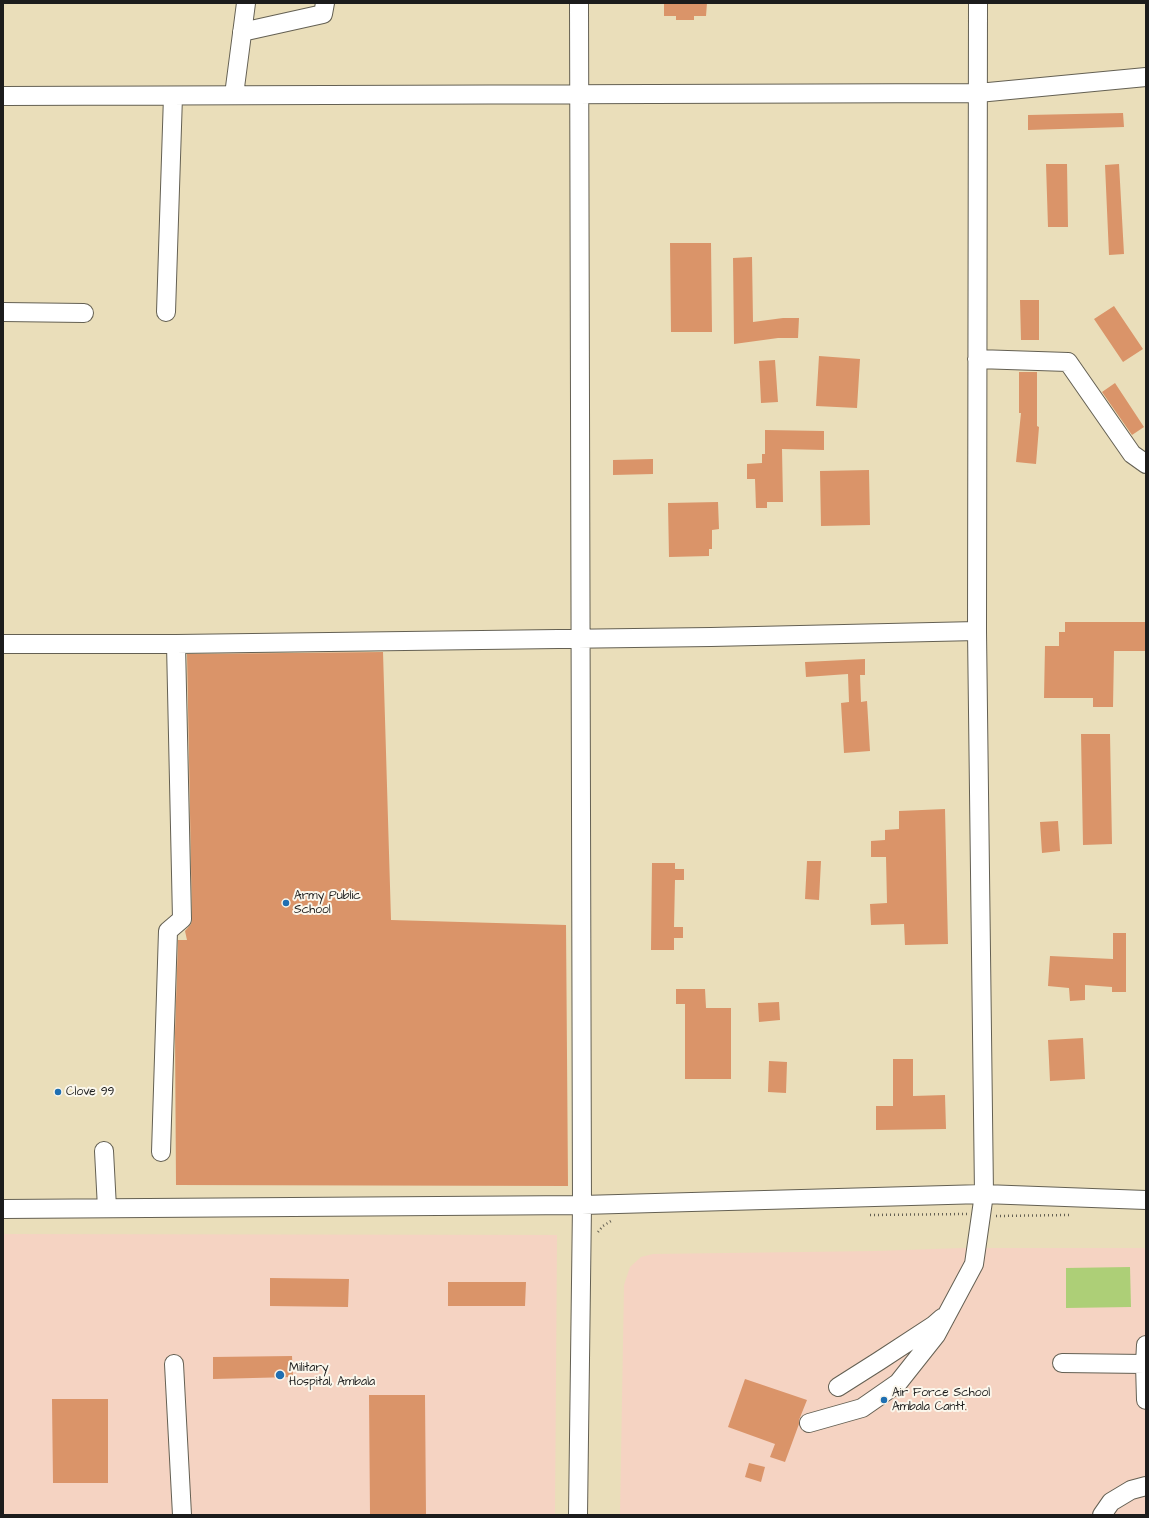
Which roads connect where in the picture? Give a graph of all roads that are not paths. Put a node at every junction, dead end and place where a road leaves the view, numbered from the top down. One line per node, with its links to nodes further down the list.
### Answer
1 (246, 3): 5 (street)
2 (325, 3): 5 (street)
3 (579, 3): 8 (street)
4 (978, 3): 7 (street)
5 (242, 32): 9 (street)
6 (1146, 77): 7 (street)
7 (978, 92): 8 (street); 15 (street)
8 (579, 94): 9 (street); 18 (street)
9 (234, 95): 11 (street)
10 (3, 96): 11 (street)
11 (173, 96): 13 (street)
12 (3, 312): 14 (street)
13 (166, 312)
14 (84, 313)
15 (977, 359): 16 (street); 17 (street)
16 (1146, 464)
17 (977, 631): 18 (street); 23 (street)
18 (580, 638): 20 (street); 25 (street)
19 (3, 644): 20 (street)
20 (176, 644): 22 (street)
21 (104, 1151): 26 (street)
22 (161, 1152)
23 (984, 1194): 24 (street); 25 (street); 28 (street)
24 (1146, 1200)
25 (582, 1205): 26 (street); 38 (street)
26 (107, 1208): 27 (street)
27 (3, 1209)
28 (948, 1312): 33 (street); 35 (street)
29 (1146, 1345): 32 (street)
30 (1062, 1363): 32 (street)
31 (174, 1364): 37 (street)
32 (1145, 1364): 34 (street)
33 (838, 1386)
34 (1146, 1400)
35 (809, 1423)
36 (1146, 1486): 39 (street)
37 (182, 1515)
38 (578, 1515)
39 (1102, 1515)

